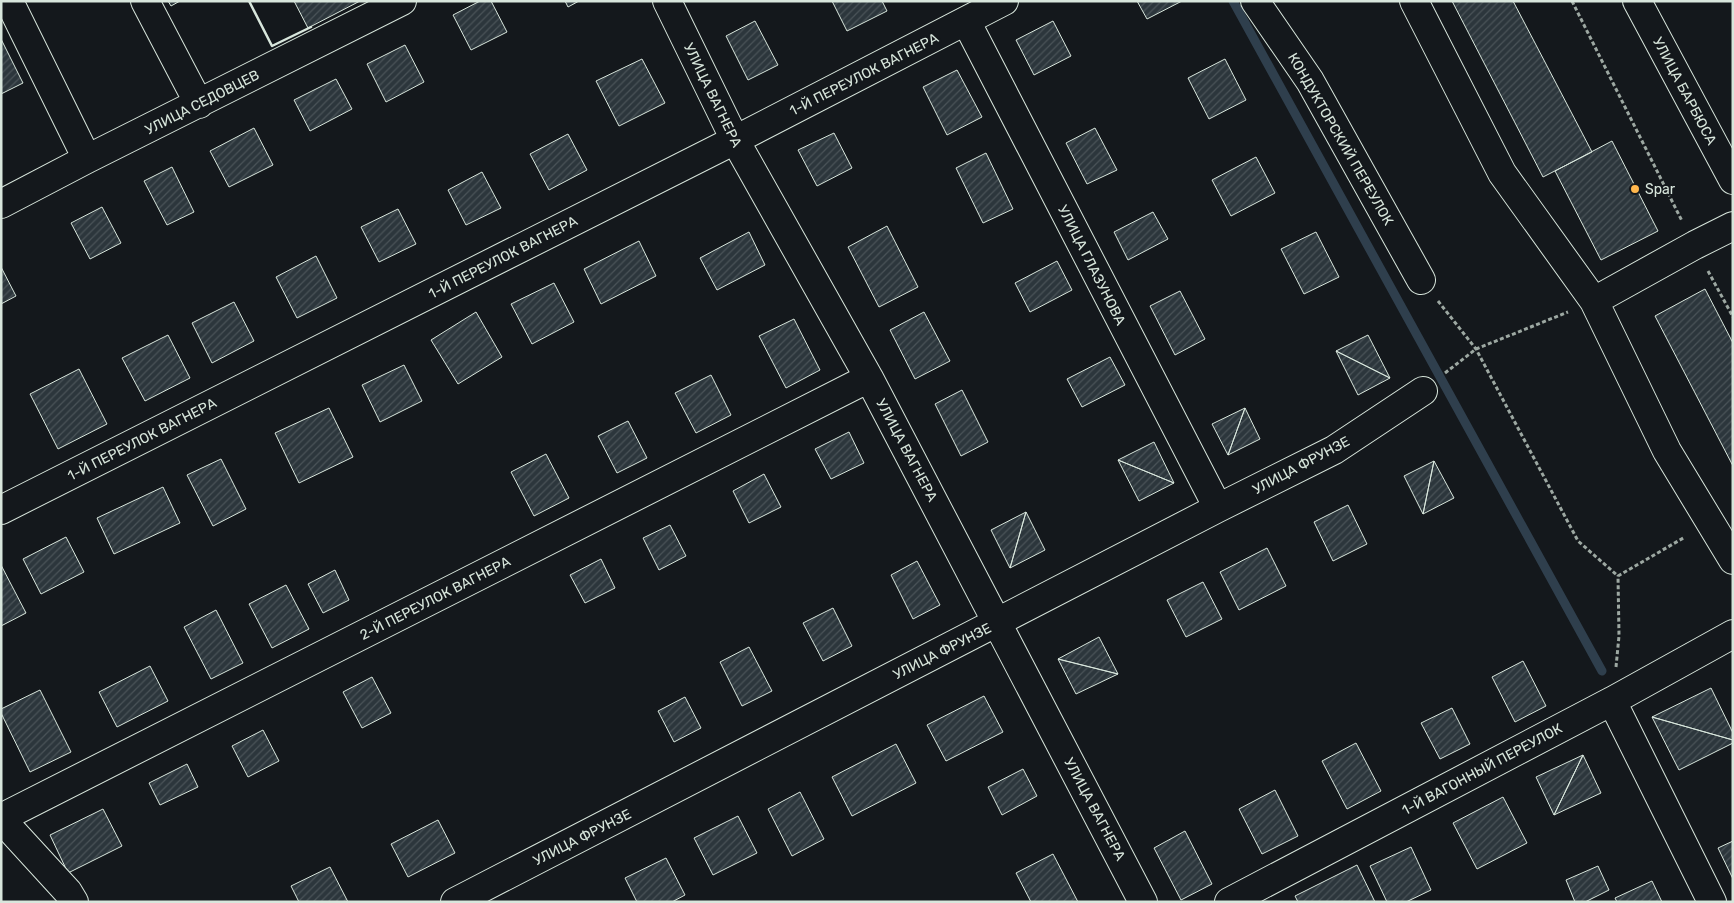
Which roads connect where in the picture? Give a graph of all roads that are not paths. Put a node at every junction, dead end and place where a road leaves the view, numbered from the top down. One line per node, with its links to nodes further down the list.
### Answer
1 (9, 1): 13 (street)
2 (144, 1): 10 (street)
3 (402, 1): 10 (street, УЛИЦА СЕДОВЦЕВ)
4 (667, 1): 12 (street, УЛИЦА ВАГНЕРА)
5 (1004, 1): 9 (street, 1-Й ПЕРЕУЛОК ВАГНЕРА)
6 (1256, 1): 17 (street, КОНДУКТОРСКИЙ ПЕРЕУЛОК)
7 (1414, 1): 18 (street)
8 (1637, 1): 11 (street, УЛИЦА БАРБЮСА)
9 (966, 21): 12 (street, 1-Й ПЕРЕУЛОК ВАГНЕРА); 21 (street, УЛИЦА ГЛАЗУНОВА)
10 (199, 104): 13 (street, УЛИЦА СЕДОВЦЕВ)
11 (1722, 138): 14 (street, УЛИЦА БАРБЮСА)
12 (734, 140): 19 (street, УЛИЦА ВАГНЕРА); 22 (street, 1-Й ПЕРЕУЛОК ВАГНЕРА)
13 (87, 159): 15 (street, УЛИЦА СЕДОВЦЕВ)
14 (1733, 180)
15 (1, 204)
16 (1733, 226): 18 (street)
17 (1421, 280)
18 (1594, 301): 23 (street)
19 (869, 378): 24 (street, УЛИЦА ВАГНЕРА); 27 (street, 2-Й ПЕРЕУЛОК ВАГНЕРА)
20 (1422, 391): 21 (street, УЛИЦА ФРУНЗЕ)
21 (1218, 508): 24 (street, УЛИЦА ФРУНЗЕ)
22 (1, 510)
23 (1733, 560)
24 (998, 623): 29 (street, УЛИЦА ФРУНЗЕ); 30 (street, УЛИЦА ВАГНЕРА)
25 (1733, 634): 26 (street, 1-Й ВАГОННЫЙ ПЕРЕУЛОК)
26 (1612, 701): 31 (street, 1-Й ВАГОННЫЙ ПЕРЕУЛОК); 32 (street)
27 (1, 819): 28 (street)
28 (74, 902)
29 (455, 902)
30 (1143, 902)
31 (1229, 902)
32 (1712, 902)

